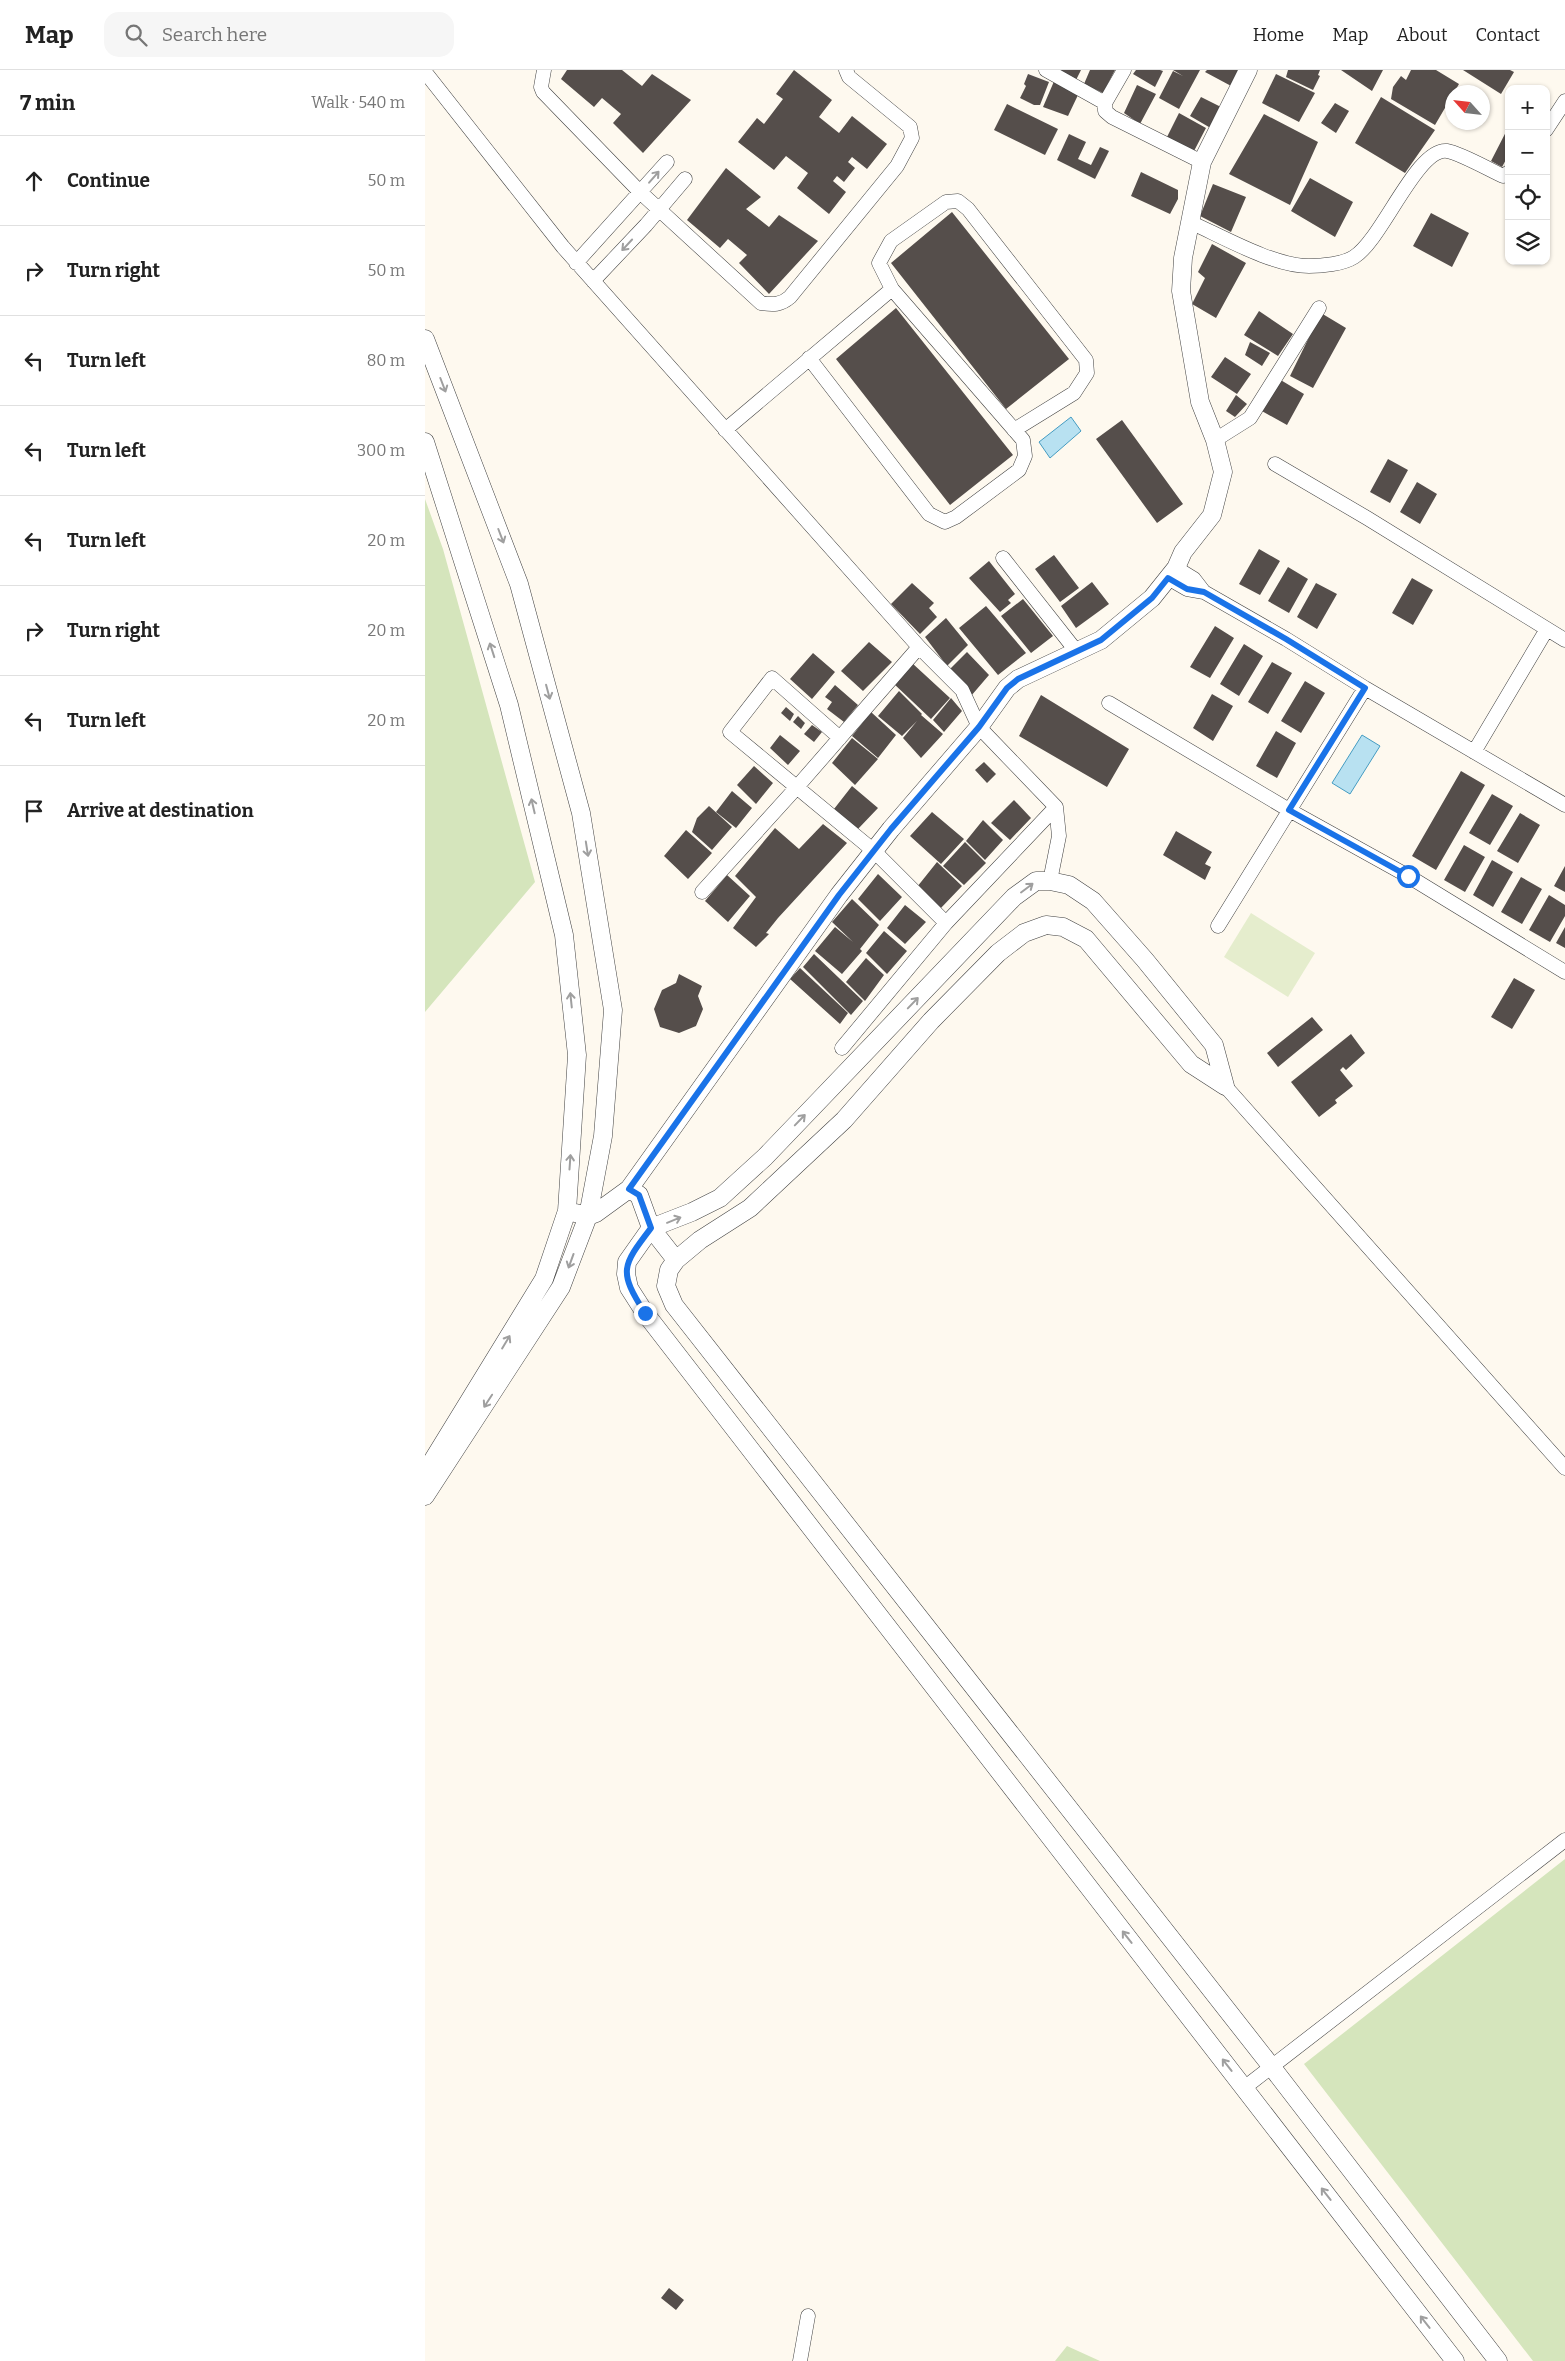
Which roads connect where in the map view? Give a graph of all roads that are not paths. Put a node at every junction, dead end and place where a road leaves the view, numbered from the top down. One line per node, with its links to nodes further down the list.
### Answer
1 (543, 70): 14 (street)
2 (845, 70): 15 (street)
3 (1046, 70): 8 (street)
4 (1124, 70): 8 (street)
5 (1248, 70): 11 (street)
6 (425, 72): 17 (street)
7 (1565, 101): 9 (street)
8 (1105, 103): 11 (street)
9 (1550, 124)
10 (667, 162): 14 (street, one-way to 10)
11 (1202, 162): 16 (street)
12 (1505, 175): 16 (street)
13 (685, 179): 15 (street)
14 (640, 192): 15 (street); 17 (street)
15 (659, 208): 18 (street, one-way to 18)
16 (1192, 223): 25 (street)
17 (576, 263): 18 (street)
18 (593, 281): 23 (street)
19 (892, 289): 22 (street); 24 (street); 24 (street)
20 (1319, 308): 25 (street)
21 (425, 339): 53 (street, one-way to 53)
22 (809, 358): 23 (street); 24 (street)
23 (725, 430): 32 (street)
24 (1015, 430)
25 (1215, 440): 29 (street)
26 (425, 442): 52 (street, one-way to 26)
27 (1275, 464): 30 (street)
28 (1003, 558): 33 (street)
29 (1172, 573): 33 (street); 34 (street)
30 (1547, 629): 31 (street); 38 (street)
31 (1565, 640)
32 (919, 647): 36 (street); 37 (street)
33 (1077, 652): 36 (street)
34 (1365, 688): 38 (street); 42 (street)
35 (1109, 703): 42 (street)
36 (979, 727): 41 (street); 43 (street)
37 (840, 738): 39 (street); 39 (street)
38 (1474, 752): 40 (street)
39 (797, 788): 43 (street); 45 (street)
40 (1565, 805)
41 (1056, 807): 44 (street); 46 (street)
42 (1289, 810): 47 (street); 48 (street)
43 (874, 851): 46 (street); 51 (street)
44 (1050, 880): 50 (street); 54 (street, one-way to 44)
45 (702, 892)
46 (946, 923): 49 (street)
47 (1217, 926)
48 (1565, 972)
49 (842, 1048)
50 (1225, 1086): 55 (street); 56 (street)
51 (629, 1189): 53 (street); 54 (street)
52 (567, 1211): 53 (street); 57 (street, one-way to 52)
53 (588, 1216): 58 (street, one-way to 58)
54 (651, 1228): 55 (street); 61 (street, one-way to 54)
55 (676, 1260): 60 (street)
56 (1565, 1468)
57 (425, 1473)
58 (425, 1496)
59 (1565, 1840): 60 (street)
60 (1271, 2066): 61 (street); 65 (street)
61 (1245, 2088): 64 (street, one-way to 61)
62 (808, 2316): 63 (street)
63 (800, 2361)
64 (1455, 2361)
65 (1498, 2361)

